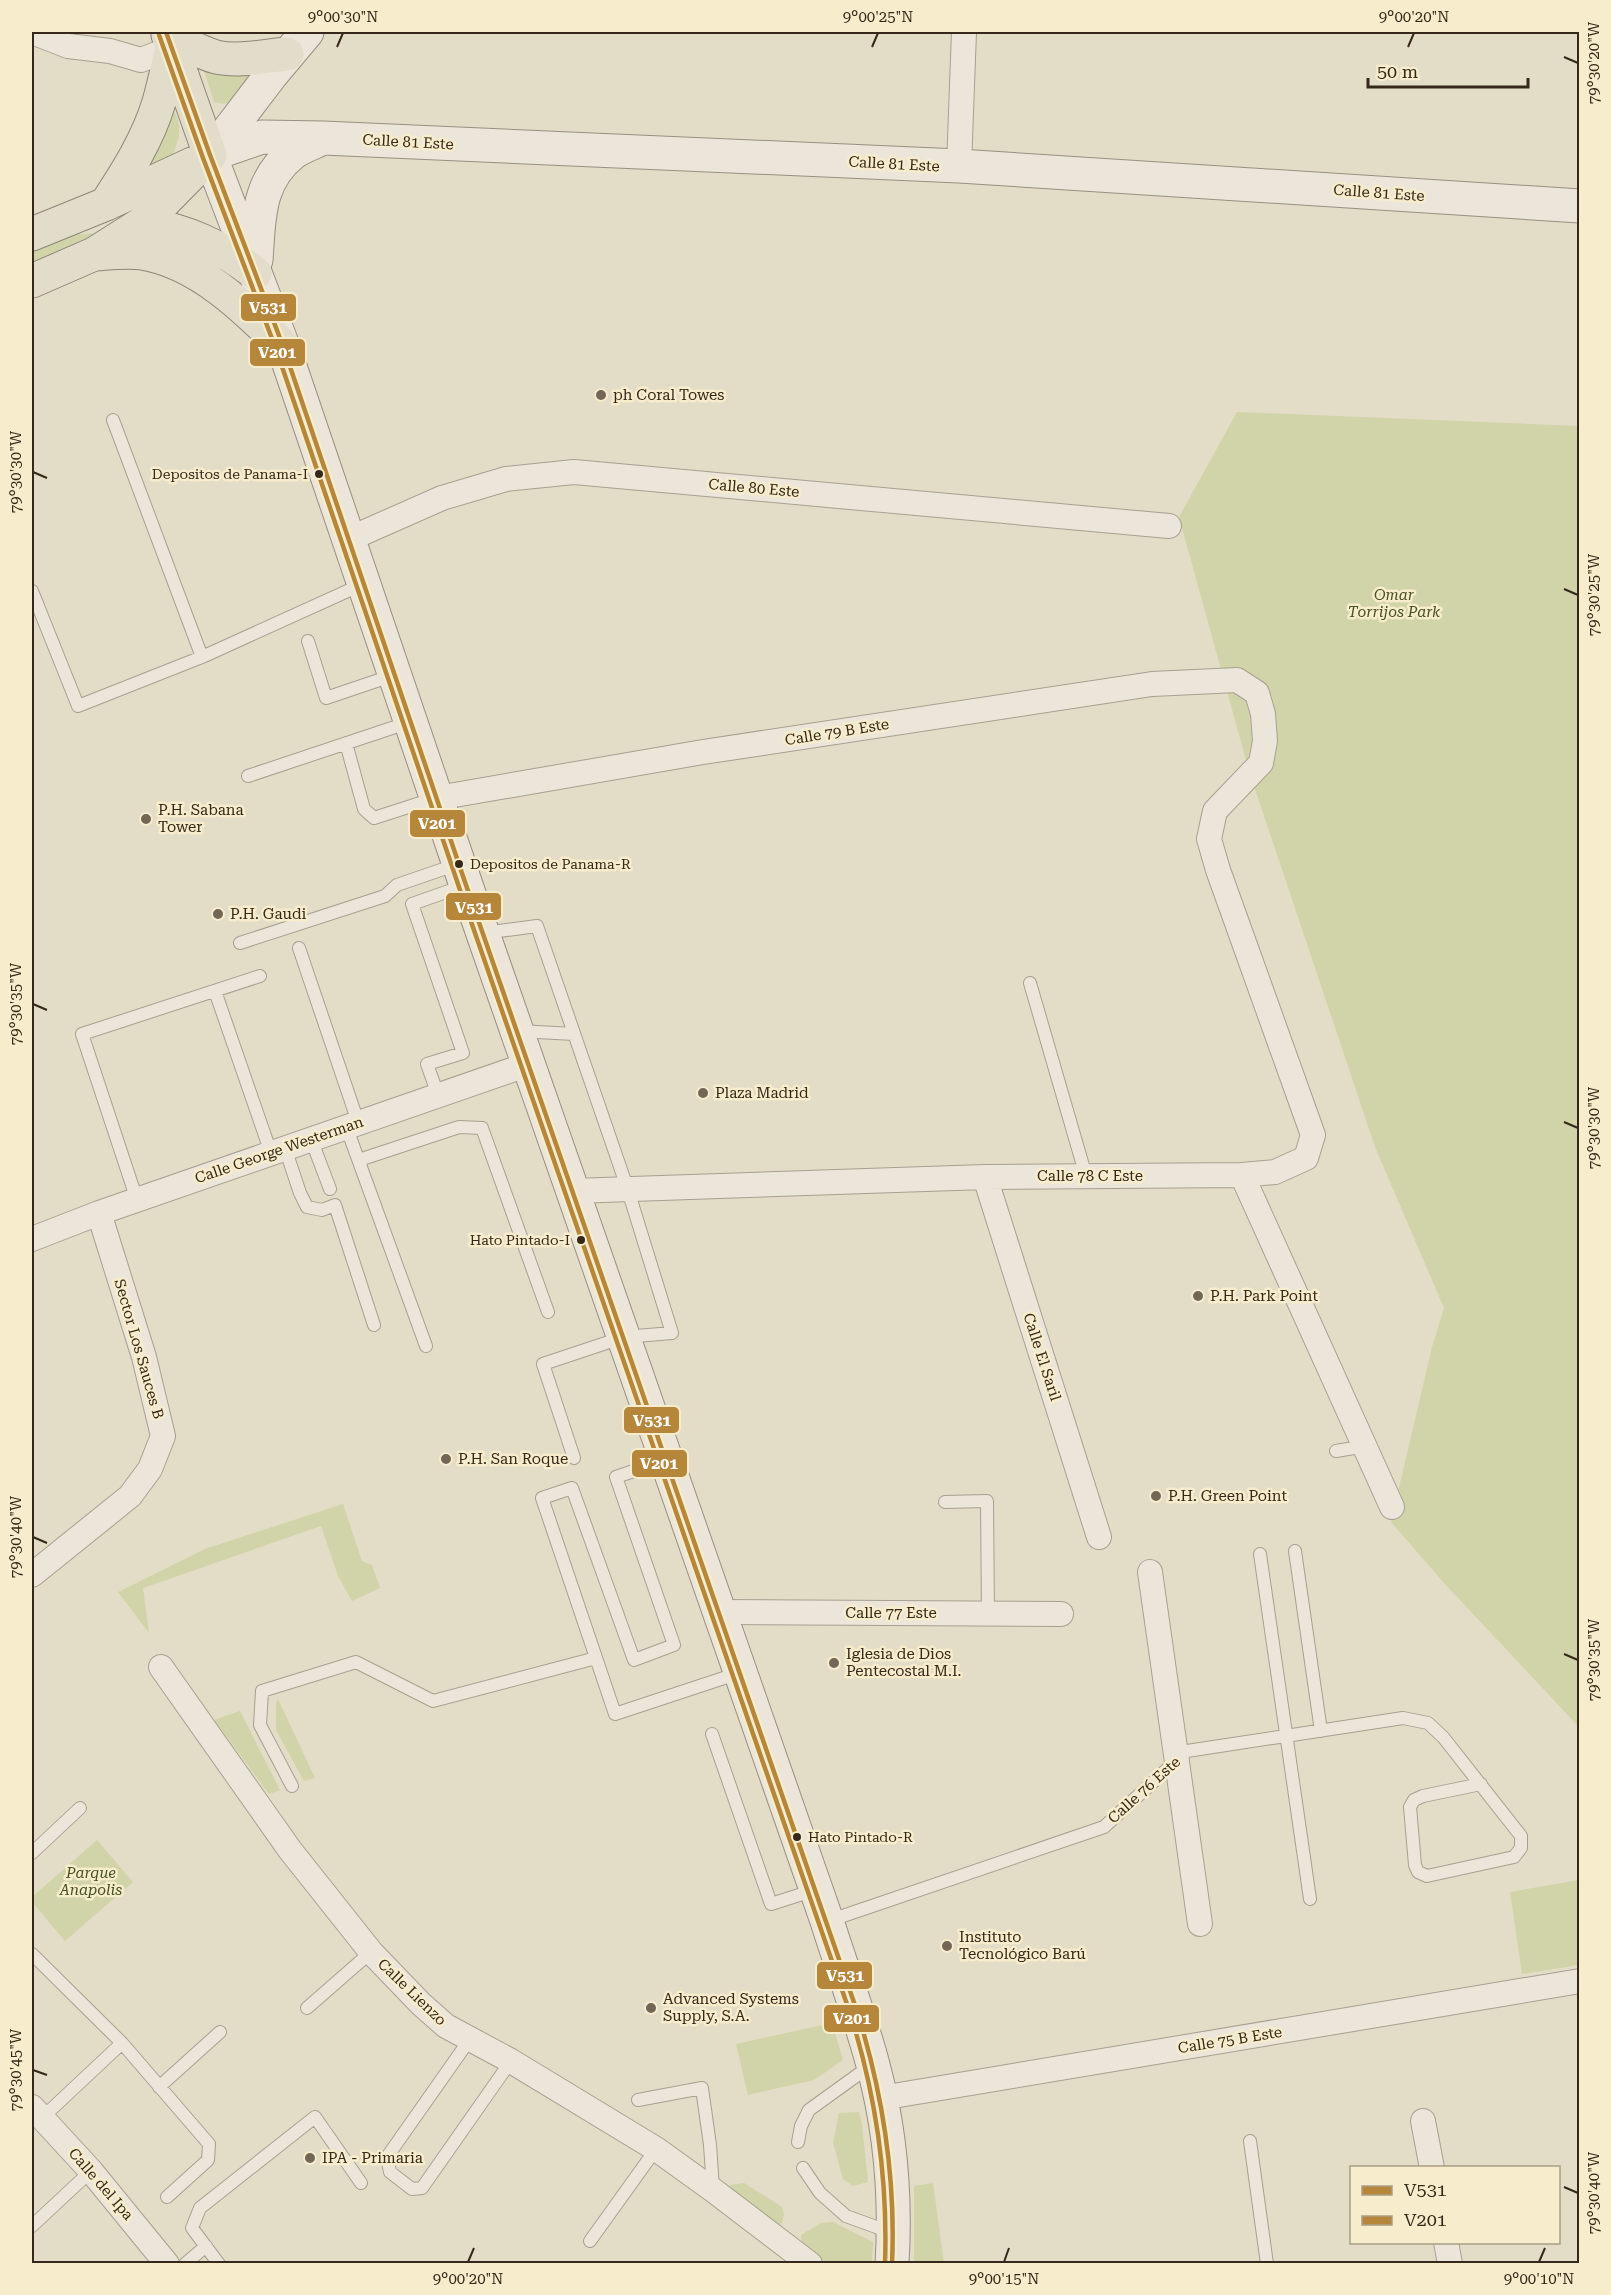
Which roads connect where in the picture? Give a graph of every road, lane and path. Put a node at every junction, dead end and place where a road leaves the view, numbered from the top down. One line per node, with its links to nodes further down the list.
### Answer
1 (32, 32): 3 (street)
2 (964, 32): 7 (street)
3 (169, 38): 4 (main road); 6 (main road); 8 (main road)
4 (288, 54): 5 (main road); 6 (main road)
5 (323, 138): 6 (main road, Calle 81 Este); 7 (main road, Calle 81 Este); 13 (main road)
6 (210, 155): 8 (main road); 10 (main road); 13 (main road)
7 (959, 166): 9 (main road, Calle 81 Este)
8 (106, 204): 11 (main road)
9 (1580, 206)
10 (143, 223): 12 (main road); 13 (main road)
11 (32, 234)
12 (94, 254): 14 (main road); 15 (main road)
13 (255, 273): 15 (main road)
14 (32, 281)
15 (283, 346): 18 (main road)
16 (113, 420): 22 (lane)
17 (1169, 526): 18 (street, Calle 80 Este)
18 (349, 539): 19 (main road)
19 (364, 584): 22 (lane); 23 (main road)
20 (32, 591): 22 (lane)
21 (308, 642): 23 (lane)
22 (202, 657)
23 (395, 675): 25 (main road)
24 (1237, 680): 28 (street, Calle 79 B Este); 44 (street, Calle 78 C Este)
25 (411, 721): 26 (lane); 28 (main road)
26 (346, 743): 27 (lane); 28 (lane)
27 (248, 776)
28 (437, 798): 29 (main road)
29 (463, 874): 30 (main road); 31 (lane); 39 (lane)
30 (483, 934): 36 (main road); 37 (lane)
31 (240, 943)
32 (298, 948): 40 (lane)
33 (261, 976): 35 (lane)
34 (1030, 983): 45 (lane)
35 (215, 991): 42 (lane); 50 (lane)
36 (517, 1031): 37 (lane); 38 (main road)
37 (574, 1034): 47 (lane)
38 (528, 1064): 39 (street, Calle George Westerman); 49 (main road)
39 (438, 1095): 40 (street, Calle George Westerman)
40 (352, 1124): 41 (street, Calle George Westerman); 43 (lane)
41 (311, 1139): 42 (street, Calle George Westerman); 48 (lane)
42 (278, 1150): 50 (street, Calle George Westerman); 54 (lane)
43 (359, 1160): 53 (lane); 56 (lane)
44 (1242, 1175): 45 (street, Calle 78 C Este); 57 (street)
45 (1086, 1176): 46 (street, Calle 78 C Este)
46 (985, 1177): 47 (street, Calle 78 C Este); 63 (street, Calle El Saril)
47 (627, 1187): 49 (street, Calle 78 C Este); 55 (lane)
48 (330, 1189)
49 (573, 1191): 55 (main road)
50 (137, 1200): 51 (street, Calle George Westerman)
51 (99, 1213): 52 (street, Calle George Westerman); 67 (street, Sector Los Sauces B)
52 (32, 1239)
53 (548, 1312)
54 (374, 1325)
55 (624, 1337): 59 (lane); 60 (main road)
56 (426, 1346)
57 (1366, 1446): 58 (lane); 62 (street)
58 (1336, 1451)
59 (574, 1458)
60 (667, 1460): 68 (main road); 71 (lane)
61 (945, 1502): 69 (lane)
62 (1392, 1507)
63 (1099, 1537)
64 (1295, 1551): 74 (lane)
65 (1260, 1554): 76 (lane)
66 (1150, 1572): 77 (street)
67 (32, 1575)
68 (721, 1612): 69 (street, Calle 77 Este); 73 (main road)
69 (988, 1614): 70 (street, Calle 77 Este)
70 (1061, 1614)
71 (596, 1658): 73 (lane); 79 (lane)
72 (161, 1667): 86 (street, Calle Lienzo)
73 (741, 1672): 82 (main road)
74 (1321, 1731): 76 (lane, Calle 76 Este); 78 (lane, Calle 76 Este)
75 (712, 1734): 82 (lane)
76 (1287, 1737): 77 (lane, Calle 76 Este); 83 (lane)
77 (1178, 1762): 84 (lane, Calle 76 Este); 85 (street)
78 (1481, 1784): 78 (lane, Calle 76 Este)
79 (292, 1786)
80 (80, 1808): 81 (lane)
81 (32, 1853)
82 (816, 1890): 84 (main road)
83 (1310, 1899)
84 (827, 1921): 94 (main road)
85 (1200, 1924)
86 (371, 1952): 89 (lane); 91 (street, Calle Lienzo)
87 (32, 1954): 92 (lane)
88 (1580, 1981): 96 (street, Calle 75 B Este)
89 (307, 2008)
90 (220, 2032): 95 (lane)
91 (470, 2039): 93 (street, Calle Lienzo); 93 (lane)
92 (122, 2043): 95 (lane); 98 (lane)
93 (511, 2061): 102 (street, Calle Lienzo)
94 (873, 2064): 96 (main road); 101 (lane)
95 (159, 2087): 108 (lane)
96 (881, 2098): 113 (main road)
97 (638, 2100): 107 (lane)
98 (37, 2112): 105 (street, Calle del Ipa)
99 (1422, 2121): 103 (street)
100 (1250, 2141): 118 (lane)
101 (798, 2142)
102 (656, 2149): 107 (street, Calle Lienzo); 110 (lane)
103 (1431, 2166)
104 (803, 2168): 113 (lane)
105 (91, 2171): 109 (lane); 115 (street, Calle del Ipa)
106 (361, 2183): 112 (lane)
107 (713, 2190): 114 (street, Calle Lienzo)
108 (167, 2197)
109 (32, 2226)
110 (590, 2241)
111 (1446, 2244): 119 (street)
112 (206, 2246): 116 (lane); 117 (lane)
113 (893, 2248)
114 (799, 2260)
115 (167, 2264)
116 (185, 2264)
117 (219, 2264)
118 (1267, 2264)
119 (1450, 2264)

